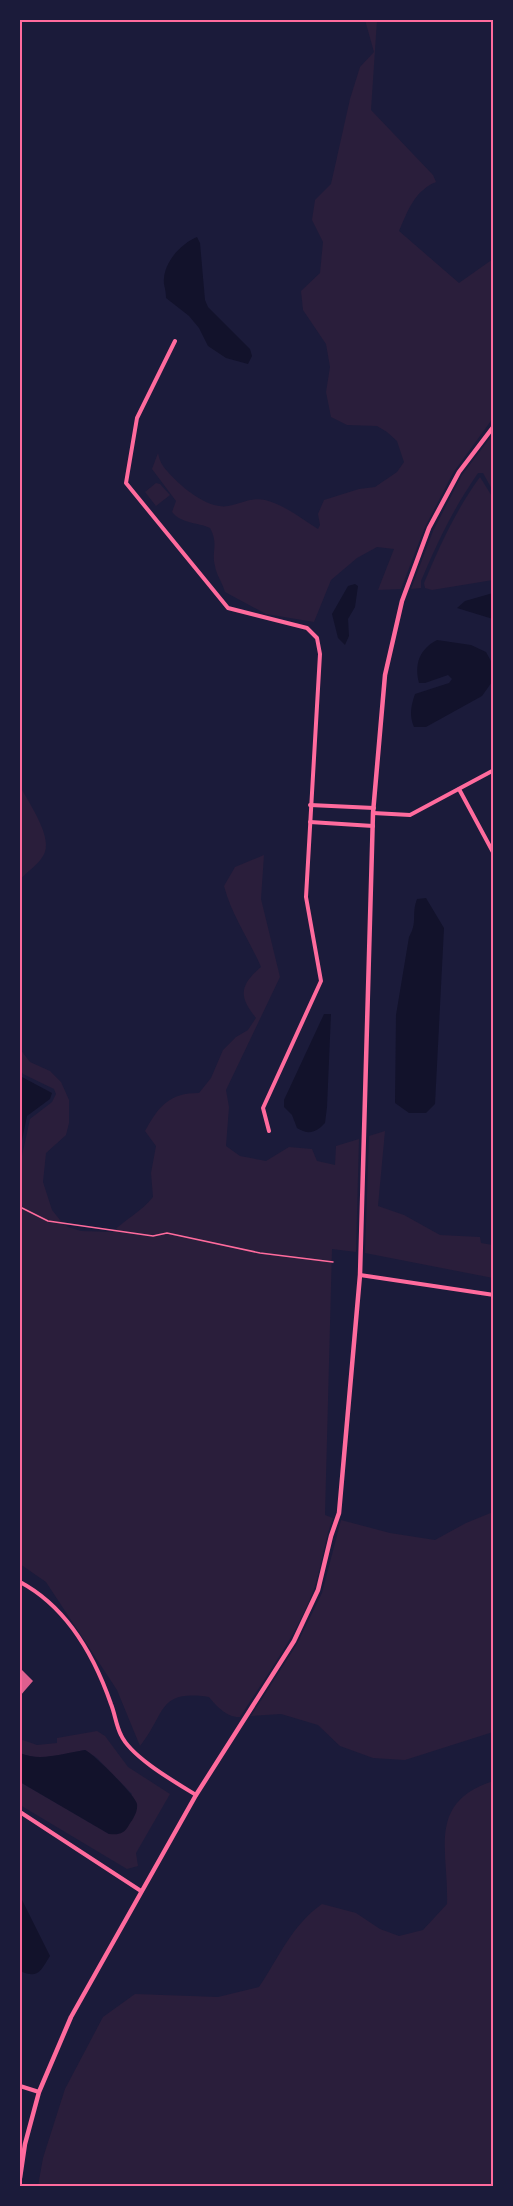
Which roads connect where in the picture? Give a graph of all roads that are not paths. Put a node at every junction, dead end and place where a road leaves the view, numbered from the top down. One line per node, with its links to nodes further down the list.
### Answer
1 (175, 341): 5 (street)
2 (494, 426): 6 (street)
3 (494, 770): 4 (street)
4 (459, 789): 6 (street); 9 (street)
5 (310, 805): 6 (street); 7 (street)
6 (374, 811): 8 (street)
7 (309, 822): 8 (street); 10 (street)
8 (373, 826): 11 (street)
9 (494, 854)
10 (268, 1131)
11 (360, 1275): 12 (street); 14 (street)
12 (494, 1295)
13 (20, 1582): 14 (street)
14 (196, 1795): 16 (street)
15 (20, 1812): 16 (street)
16 (141, 1891): 18 (street)
17 (20, 2086): 18 (street)
18 (39, 2092): 19 (street)
19 (20, 2178)

